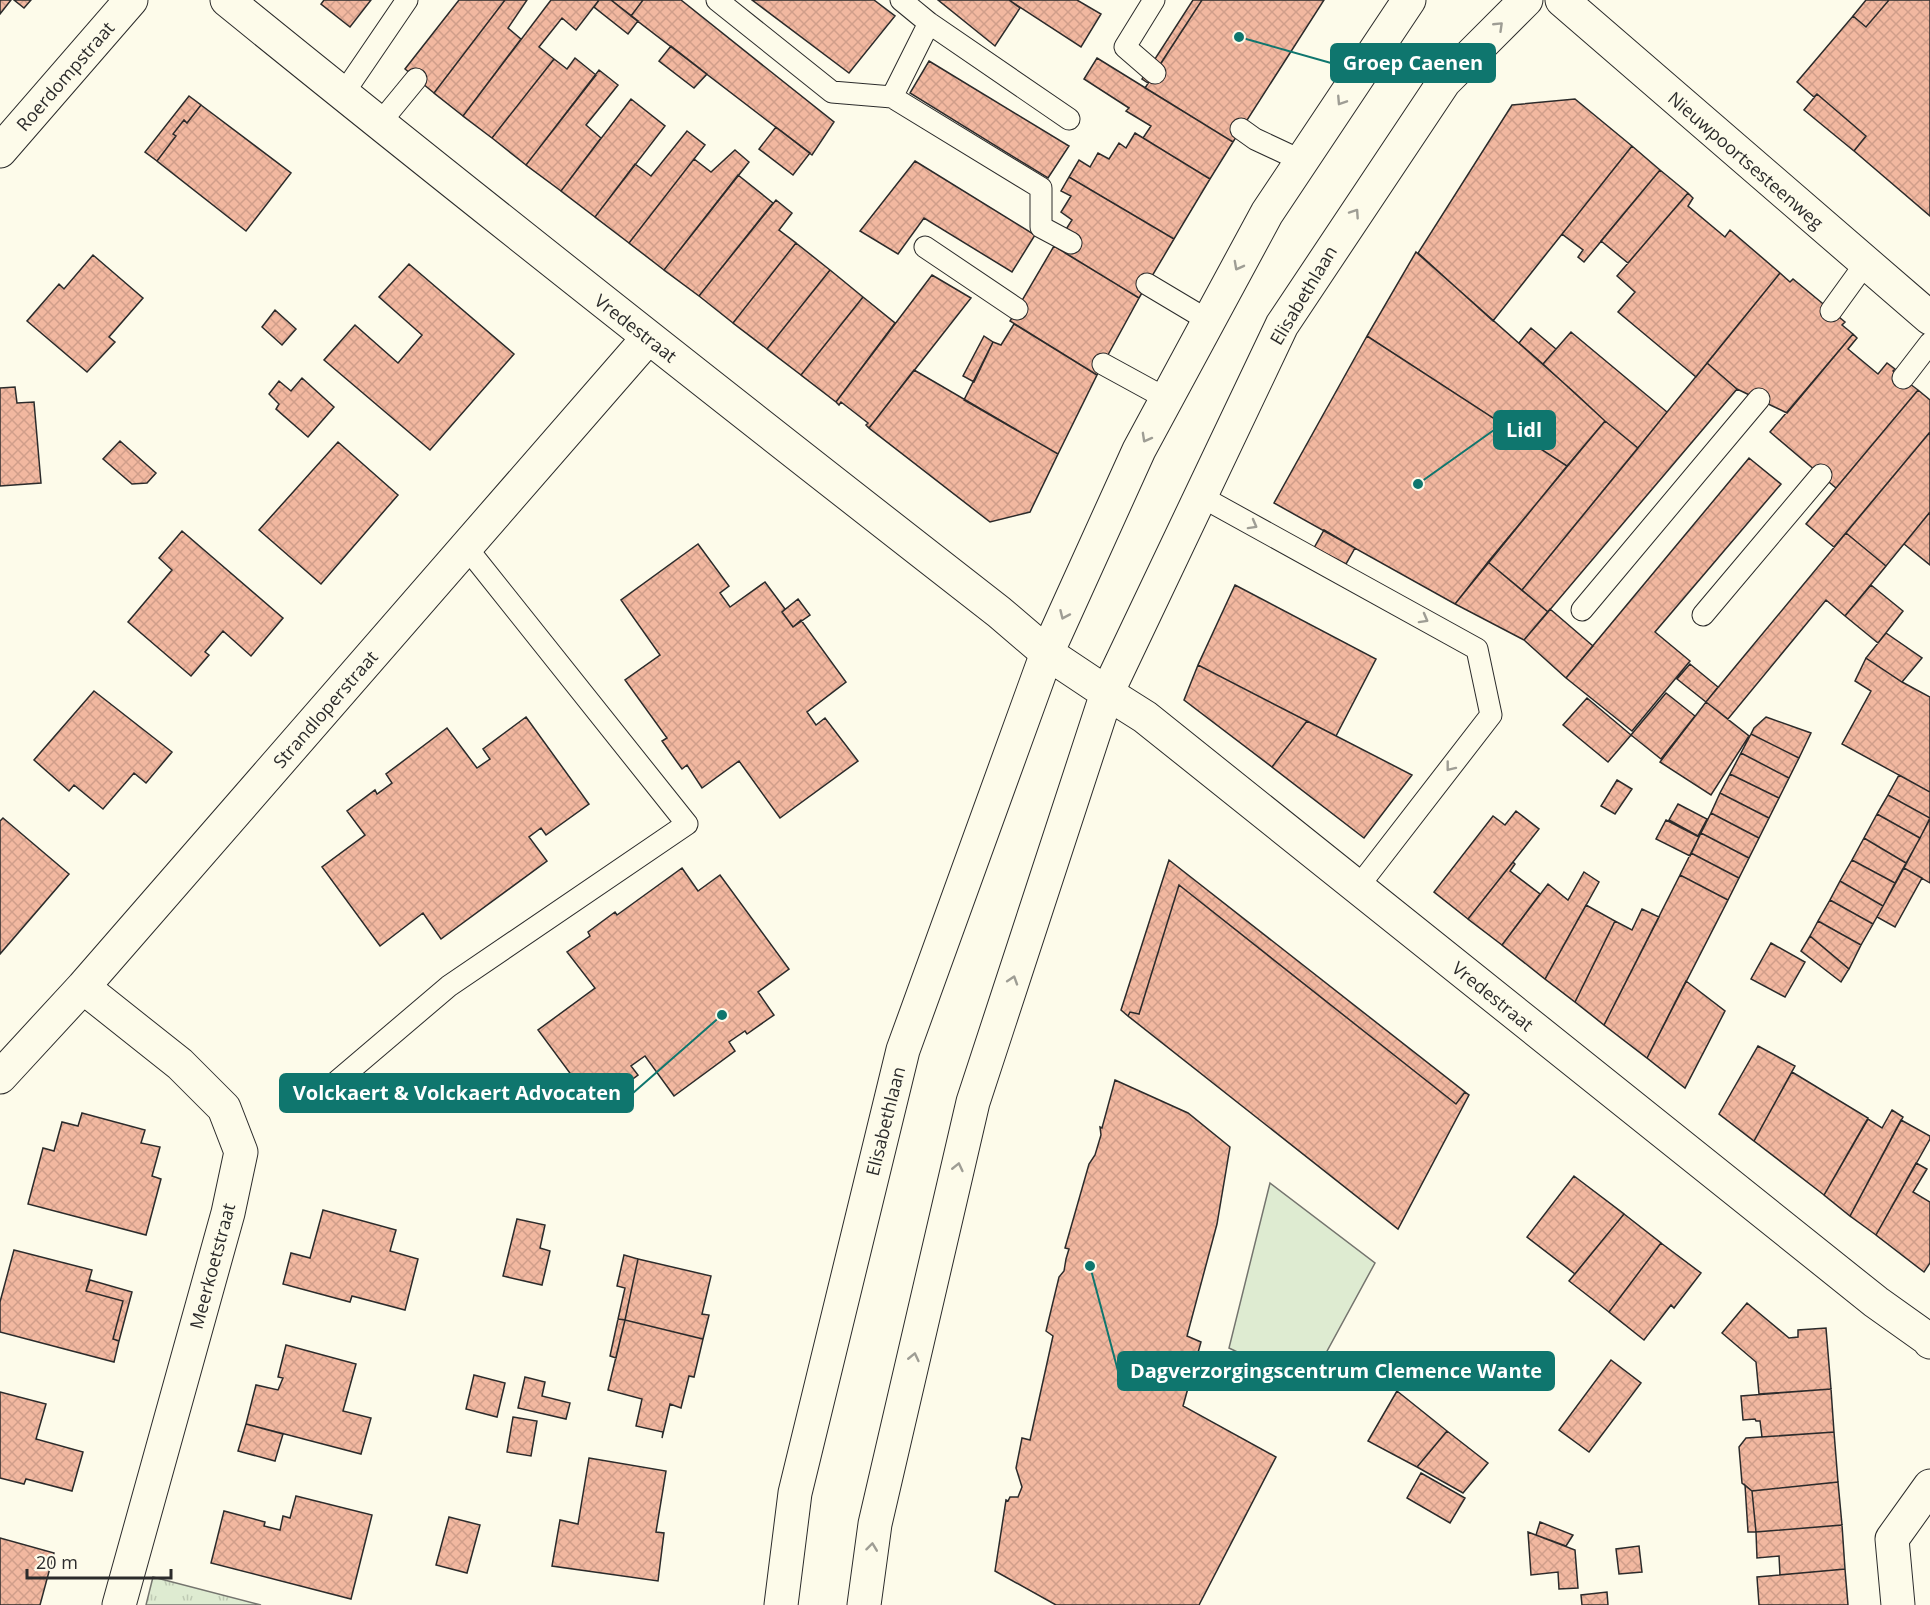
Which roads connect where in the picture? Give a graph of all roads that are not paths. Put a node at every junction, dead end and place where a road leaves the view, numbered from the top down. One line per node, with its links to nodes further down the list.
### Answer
1 (130, 0): 18 (street, Roerdompstraat)
2 (227, 0): 13 (street, Vredestraat)
3 (407, 0): 13 (lane)
4 (717, 0): 14 (lane)
5 (901, 0): 10 (lane)
6 (1409, 0): 19 (street, Elisabethlaan, one-way to 19)
7 (1526, 0): 35 (street, Elisabethlaan, one-way to 7)
8 (1562, 0): 22 (street, Nieuwpoortsesteenweg)
9 (1147, 2): 11 (lane)
10 (929, 23): 14 (lane); 15 (lane)
11 (1155, 73)
12 (416, 79): 16 (lane)
13 (343, 94): 16 (street, Vredestraat)
14 (892, 97): 20 (lane)
15 (1070, 119)
16 (379, 124): 28 (street, Vredestraat)
17 (1241, 129): 19 (lane)
18 (0, 151)
19 (1302, 161): 27 (street, Elisabethlaan, one-way to 27)
20 (1071, 243)
21 (925, 247): 24 (lane)
22 (1865, 264): 25 (lane); 26 (street, Nieuwpoortsesteenweg)
23 (1147, 284): 27 (lane)
24 (1017, 309)
25 (1831, 310)
26 (1930, 318)
27 (1209, 321): 32 (street, Elisabethlaan)
28 (648, 338): 36 (street, Strandloperstraat); 39 (street, Vredestraat)
29 (1930, 343): 31 (lane)
30 (1103, 364): 32 (lane)
31 (1903, 378)
32 (1167, 399): 39 (street, Elisabethlaan, one-way to 39)
33 (1759, 399): 37 (lane)
34 (1821, 475): 38 (lane)
35 (1202, 496): 40 (street, Elisabethlaan); 41 (lane, one-way to 41)
36 (466, 548): 42 (street, Strandloperstraat); 44 (lane)
37 (1582, 610)
38 (1703, 615)
39 (1047, 653): 40 (street); 48 (street, Elisabethlaan)
40 (1107, 693): 41 (street, Vredestraat); 49 (street, Elisabethlaan, one-way to 40)
41 (1358, 887): 45 (street, Vredestraat)
42 (83, 987): 43 (street, Strandloperstraat); 47 (street, Meerkoetstraat)
43 (0, 1077)
44 (335, 1083)
45 (1930, 1342)
46 (1930, 1486): 50 (street)
47 (120, 1605)
48 (782, 1605)
49 (864, 1605)
50 (1898, 1605)

